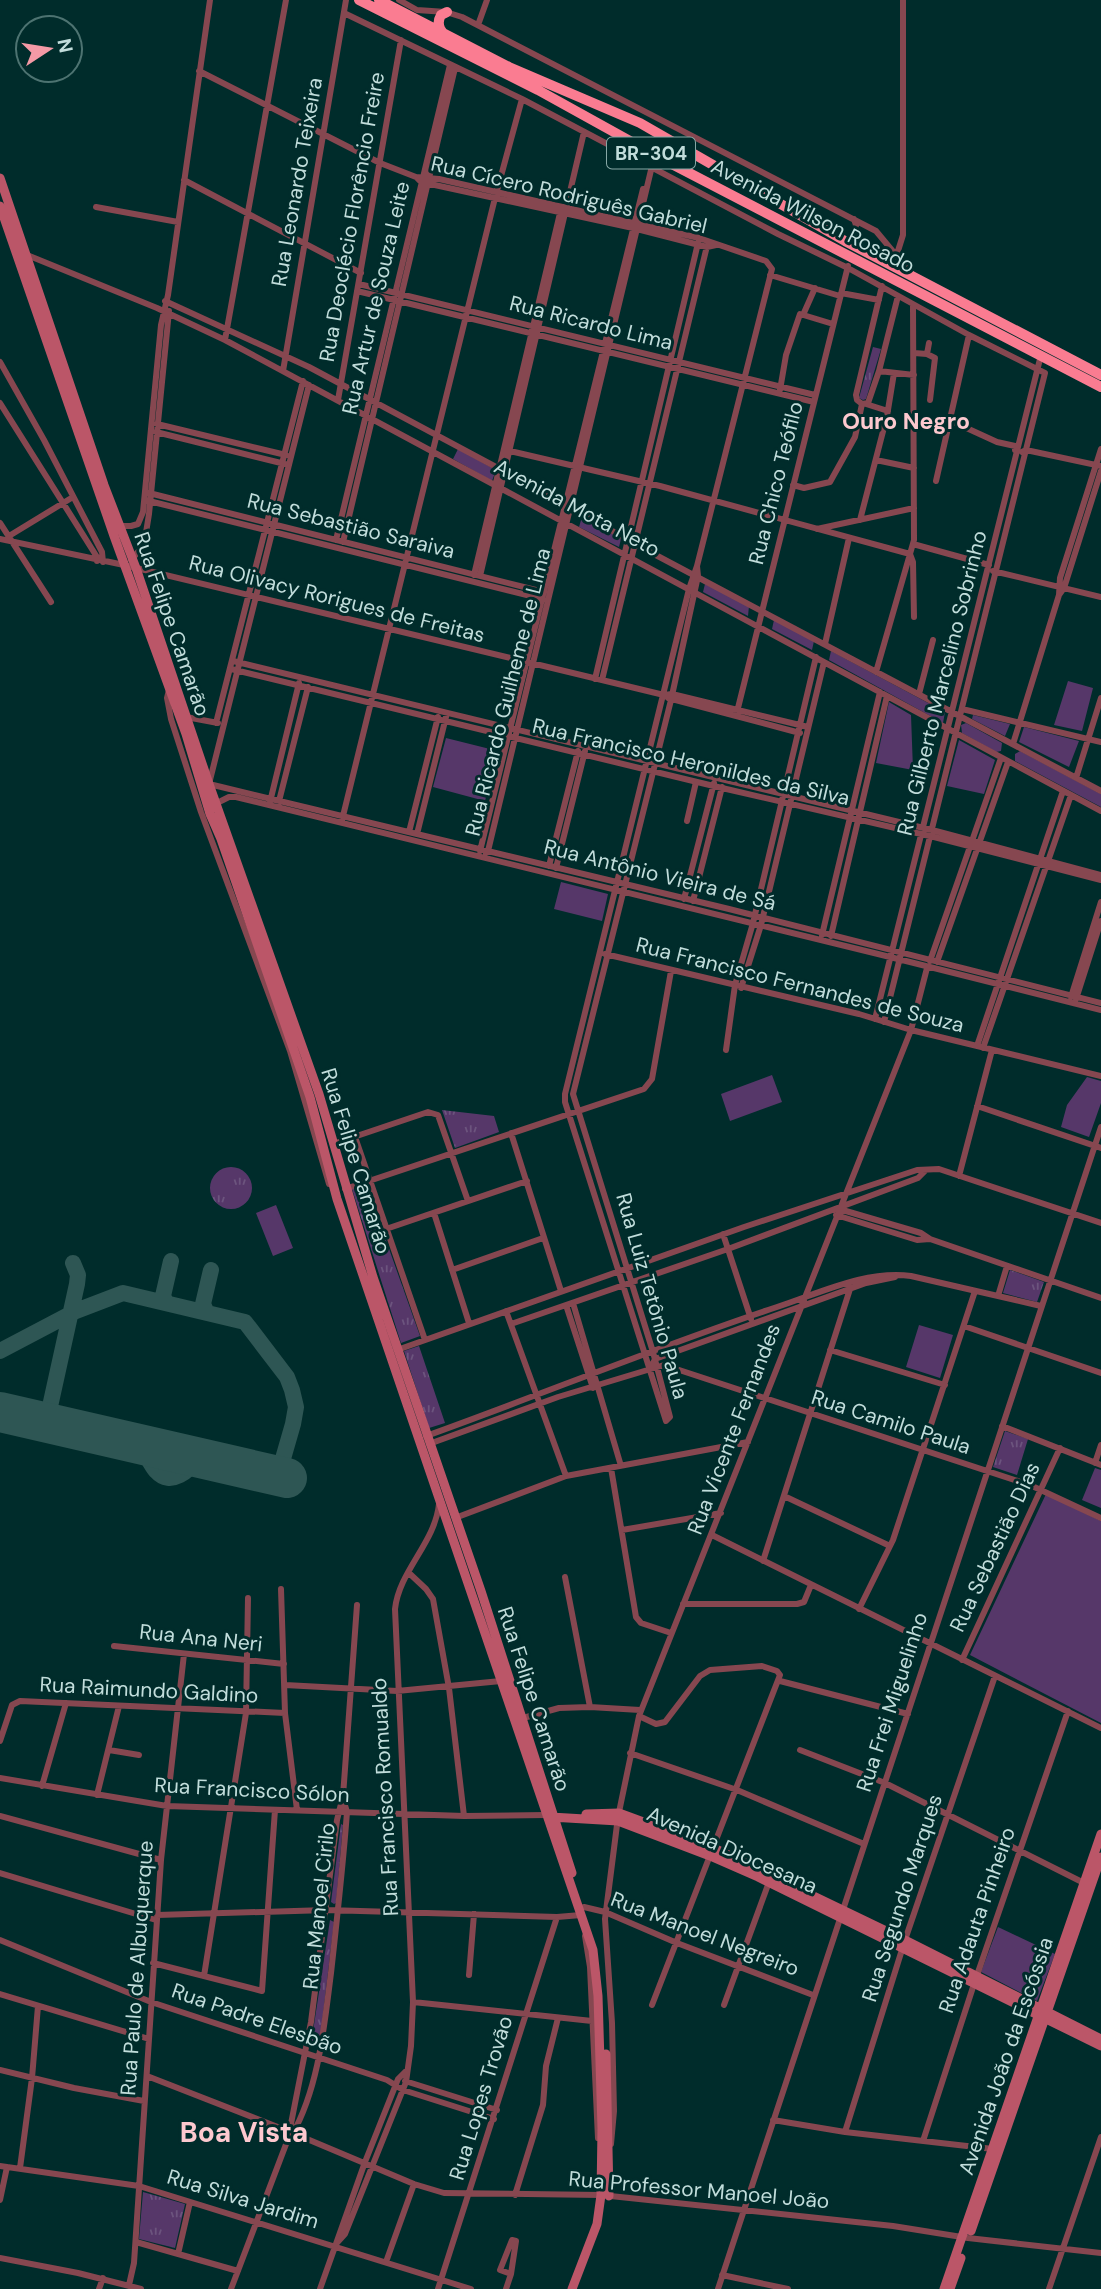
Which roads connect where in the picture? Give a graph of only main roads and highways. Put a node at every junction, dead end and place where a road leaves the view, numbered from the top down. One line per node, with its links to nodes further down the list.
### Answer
1 (359, 0): 8 (highway, Avenida Wilson Rosado / BR-304)
2 (379, 0): 3 (highway, Avenida Wilson Rosado / BR-304)
3 (395, 3): 4 (highway); 6 (highway, Avenida Wilson Rosado / BR-304)
4 (417, 10)
5 (447, 12): 6 (highway)
6 (444, 34): 7 (highway, Avenida Wilson Rosado / BR-304)
7 (640, 123): 8 (highway); 9 (highway, Avenida Wilson Rosado / BR-304)
8 (633, 142): 10 (highway, Avenida Wilson Rosado / BR-304)
9 (677, 143): 10 (highway); 17 (highway, Avenida Wilson Rosado / BR-304)
10 (668, 162): 18 (highway, Avenida Wilson Rosado / BR-304)
11 (0, 178): 14 (main road, Rua Felipe Camarão)
12 (0, 206): 13 (main road, Rua Felipe Camarão)
13 (33, 302): 14 (main road); 15 (main road, Rua Felipe Camarão)
14 (44, 308): 16 (main road, Rua Felipe Camarão)
15 (49, 345): 16 (main road); 19 (main road, Rua Felipe Camarão)
16 (60, 351): 19 (main road, Rua Felipe Camarão)
17 (1101, 375)
18 (1101, 387)
19 (130, 566): 20 (main road, Rua Felipe Camarão); 21 (main road, Rua Felipe Camarão)
20 (195, 766): 21 (main road); 22 (main road, Rua Felipe Camarão)
21 (217, 803): 23 (main road, Rua Felipe Camarão)
22 (316, 1119): 23 (main road); 24 (main road, Rua Felipe Camarão)
23 (333, 1144): 25 (main road, Rua Felipe Camarão)
24 (332, 1181): 25 (main road); 26 (main road, Rua Felipe Camarão)
25 (345, 1189): 27 (main road, Rua Felipe Camarão)
26 (368, 1291): 27 (main road); 28 (main road, Rua Felipe Camarão)
27 (379, 1296): 28 (main road, Rua Felipe Camarão)
28 (452, 1522): 29 (main road, Rua Felipe Camarão); 30 (main road, Rua Felipe Camarão)
29 (471, 1592): 30 (main road); 31 (main road, Rua Felipe Camarão)
30 (488, 1611): 32 (main road, Rua Felipe Camarão)
31 (490, 1646): 32 (main road); 33 (main road, Rua Felipe Camarão)
32 (502, 1654): 33 (main road, Rua Felipe Camarão)
33 (518, 1719): 34 (main road, Rua Felipe Camarão); 34 (main road, Rua Felipe Camarão)
34 (551, 1816): 37 (main road, Avenida Diocesana); 38 (main road, Rua Felipe Camarão)
35 (1101, 1834): 41 (main road, Avenida João da Escóssia)
36 (1101, 1857): 41 (main road, Avenida João da Escóssia)
37 (760, 1873): 39 (main road, Avenida Diocesana); 39 (main road, Avenida Diocesana)
38 (583, 1911): 40 (main road, Rua Felipe Camarão); 40 (main road, Rua Felipe Camarão)
39 (841, 1913): 41 (main road, Avenida Diocesana)
40 (598, 1966): 45 (main road, Rua Felipe Camarão)
41 (1043, 2014): 42 (main road, Avenida Diocesana); 43 (main road, Avenida Diocesana); 44 (main road, Avenida João da Escóssia); 44 (main road, Avenida João da Escóssia)
42 (1101, 2039)
43 (1101, 2046)
44 (965, 2238): 46 (main road, Avenida João da Escóssia); 47 (main road, Avenida João da Escóssia)
45 (572, 2289)
46 (944, 2289)
47 (950, 2289)

